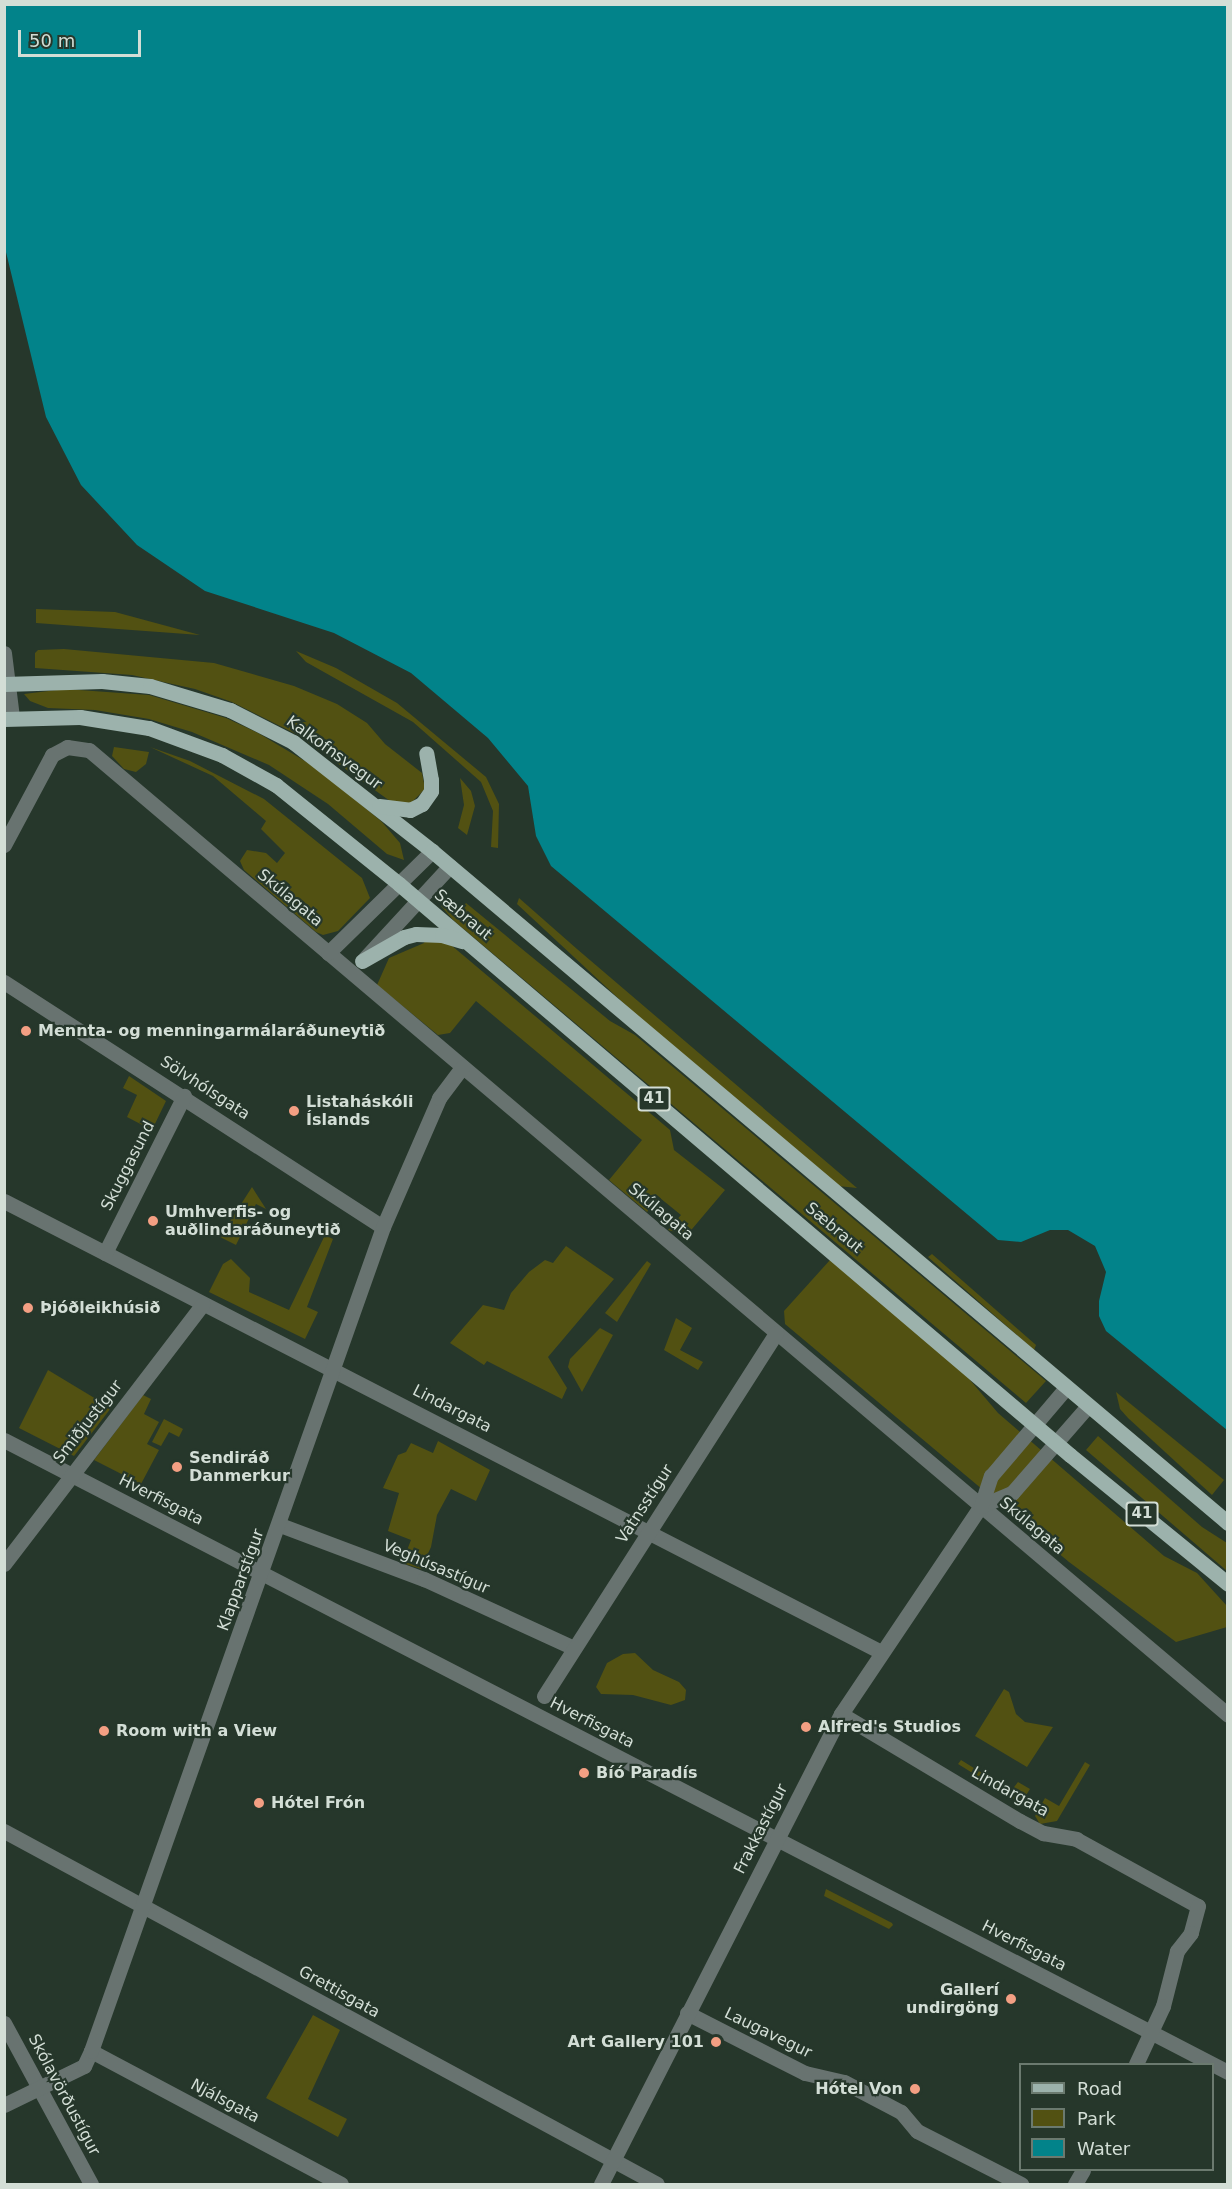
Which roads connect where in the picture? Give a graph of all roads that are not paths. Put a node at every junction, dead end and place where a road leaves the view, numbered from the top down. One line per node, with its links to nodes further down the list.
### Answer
1 (4, 652): 2 (street)
2 (6, 684): 3 (street); 5 (main road, Kalkofnsvegur)
3 (8, 718): 9 (main road)
4 (426, 753): 5 (main road)
5 (378, 806): 7 (main road, Kalkofnsvegur)
6 (4, 845): 12 (street, Skúlagata)
7 (432, 851): 8 (main road, Kalkofnsvegur); 9 (street)
8 (450, 866): 10 (street); 24 (main road, Sæbraut)
9 (399, 884): 10 (main road); 12 (street)
10 (418, 900): 11 (main road, Sæbraut / 41); 13 (street)
11 (473, 947): 13 (main road); 26 (main road, Sæbraut / 41)
12 (328, 953): 14 (street, Skúlagata)
13 (362, 961): 14 (street)
14 (351, 973): 16 (street, Skúlagata)
15 (4, 982): 17 (street, Sölvhólsgata)
16 (462, 1067): 19 (street, Klapparstígur); 22 (street, Skúlagata)
17 (184, 1096): 19 (street, Sölvhólsgata); 20 (street, Skuggasund)
18 (4, 1201): 20 (street, Lindargata)
19 (383, 1227): 23 (street, Klapparstígur)
20 (105, 1253): 21 (street, Lindargata)
21 (203, 1304): 23 (street, Lindargata); 29 (street, Smiðjustígur)
22 (776, 1333): 30 (street, Skúlagata); 33 (street, Vatnsstígur)
23 (333, 1369): 32 (street, Klapparstígur); 33 (street, Lindargata)
24 (1065, 1389): 25 (main road, Sæbraut); 26 (street, Frakkastígur)
25 (1087, 1407): 28 (street); 31 (main road, Sæbraut)
26 (1035, 1424): 28 (main road, Sæbraut / 41); 30 (street, Frakkastígur)
27 (4, 1440): 29 (street, Hverfisgata)
28 (1056, 1443): 30 (street); 36 (main road, Sæbraut / 41)
29 (71, 1473): 34 (street, Smiðjustígur); 35 (street, Hverfisgata)
30 (981, 1506): 38 (street, Frakkastígur); 41 (street, Skúlagata)
31 (1227, 1523)
32 (280, 1525): 35 (street, Klapparstígur); 37 (street, Veghúsastígur)
33 (648, 1532): 37 (street, Vatnsstígur); 38 (street, Lindargata)
34 (4, 1564)
35 (263, 1573): 43 (street, Hverfisgata); 44 (street, Klapparstígur)
36 (1227, 1584)
37 (574, 1648): 39 (street, Vatnsstígur)
38 (880, 1652): 40 (street, Frakkastígur)
39 (544, 1695)
40 (841, 1714): 43 (street, Frakkastígur); 47 (street, Lindargata)
41 (1227, 1714)
42 (4, 1831): 44 (street, Grettisgata)
43 (776, 1839): 45 (street, Frakkastígur); 47 (street, Hverfisgata)
44 (140, 1904): 48 (street, Klapparstígur); 53 (street, Grettisgata)
45 (687, 2013): 53 (street, Frakkastígur); 58 (street, Laugavegur)
46 (4, 2023): 51 (street, Skólavörðustígur)
47 (1152, 2033): 49 (street); 50 (street, Hverfisgata)
48 (91, 2051): 51 (street, Klapparstígur); 55 (street, Njálsgata)
49 (1137, 2063)
50 (1210, 2063)
51 (39, 2088): 52 (street, Klapparstígur); 54 (street, Skólavörðustígur)
52 (4, 2105)
53 (612, 2160): 56 (street, Frakkastígur); 57 (street, Grettisgata)
54 (91, 2184)
55 (341, 2184)
56 (601, 2184)
57 (657, 2184)
58 (1021, 2184)

